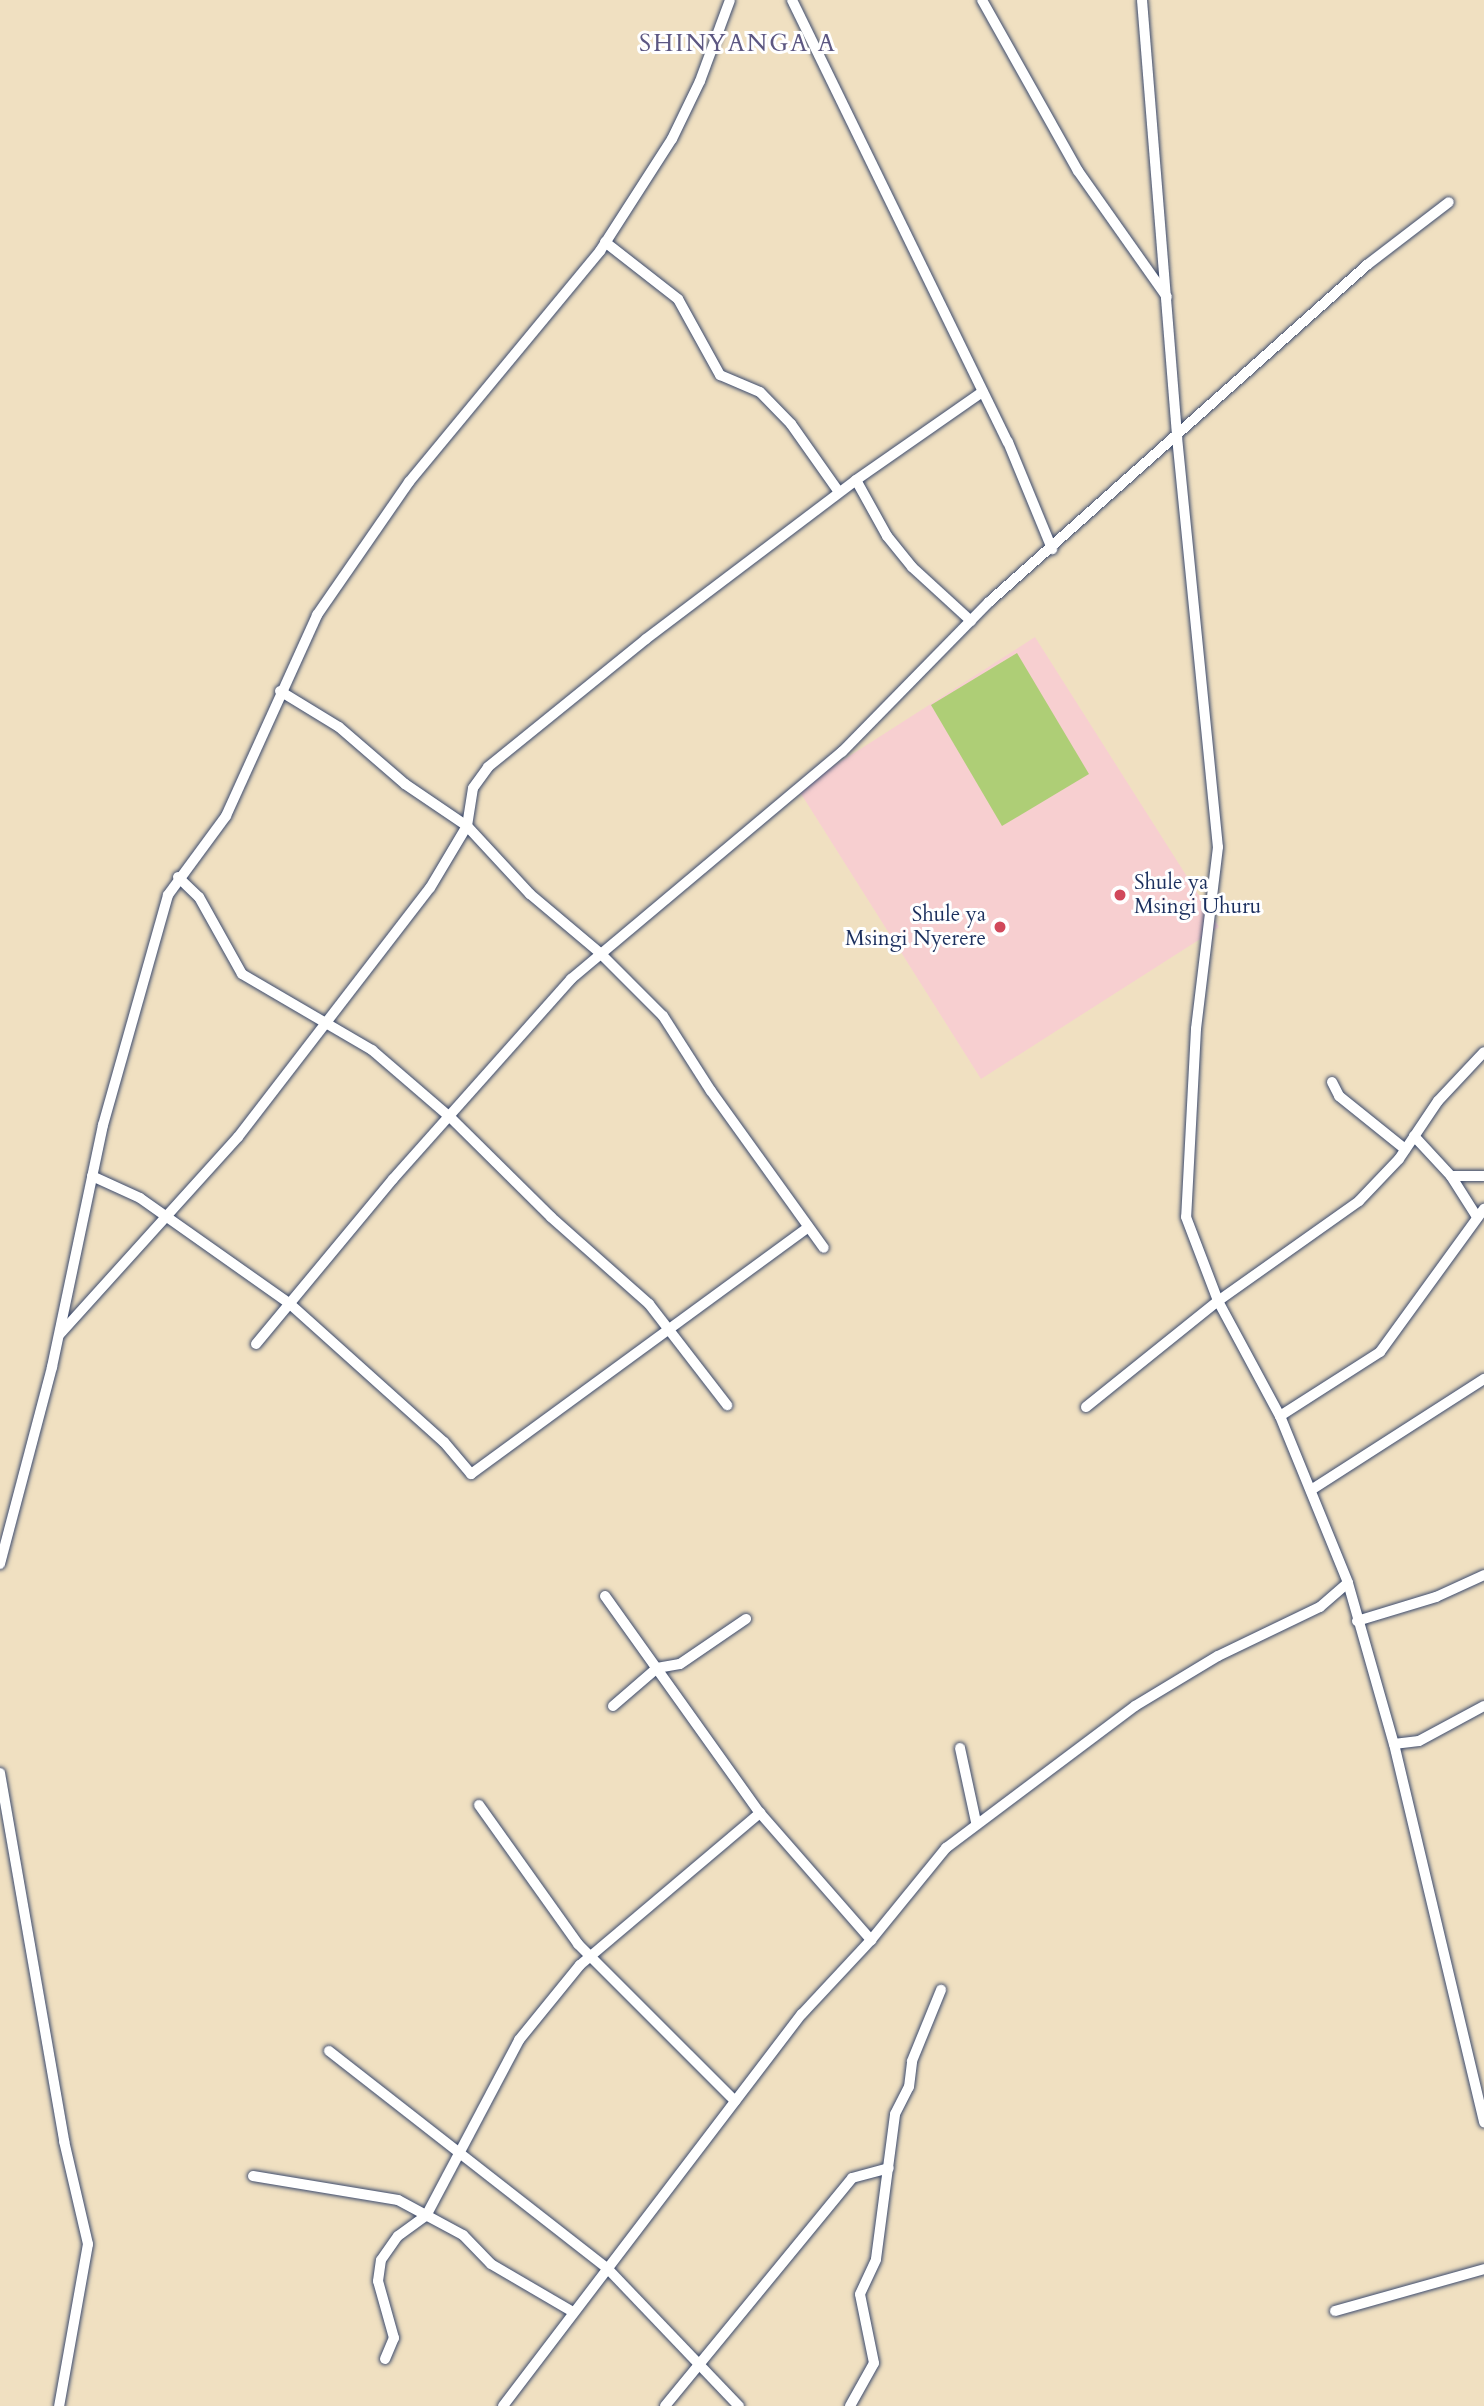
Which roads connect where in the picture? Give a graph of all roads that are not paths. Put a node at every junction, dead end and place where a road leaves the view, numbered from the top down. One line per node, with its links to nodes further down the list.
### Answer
1 (730, 0): 6 (street)
2 (792, 0): 8 (street)
3 (982, 0): 7 (street)
4 (1142, 0): 7 (street)
5 (1449, 202): 9 (street)
6 (605, 242): 11 (street); 14 (street)
7 (1169, 300): 9 (street)
8 (982, 392): 10 (street); 12 (street)
9 (1177, 437): 12 (street); 31 (street)
10 (856, 480): 11 (street); 13 (street)
11 (839, 492): 15 (street)
12 (1052, 549): 13 (street)
13 (971, 621): 17 (street)
14 (280, 691): 15 (street); 16 (street)
15 (467, 826): 17 (street); 18 (street)
16 (178, 877): 18 (street); 25 (street)
17 (600, 953): 21 (street); 29 (street)
18 (326, 1022): 21 (street); 28 (street)
19 (1484, 1052): 22 (street)
20 (1332, 1082): 23 (street)
21 (450, 1117): 32 (street); 33 (street)
22 (1414, 1136): 23 (street); 26 (street)
23 (1405, 1149): 31 (street)
24 (1484, 1175): 26 (street)
25 (92, 1176): 28 (street); 34 (street)
26 (1451, 1176): 27 (street)
27 (1481, 1213): 39 (street)
28 (166, 1217): 32 (street); 34 (street)
29 (808, 1227): 30 (street); 33 (street)
30 (824, 1248)
31 (1218, 1301): 38 (street); 39 (street)
32 (289, 1304): 33 (street); 35 (street)
33 (666, 1327): 37 (street)
34 (59, 1335): 41 (street)
35 (257, 1343)
36 (1484, 1379): 40 (street)
37 (727, 1405)
38 (1086, 1406)
39 (1280, 1416): 40 (street)
40 (1311, 1490): 43 (street)
41 (0, 1564)
42 (1484, 1575): 46 (street)
43 (1348, 1583): 46 (street); 55 (street)
44 (605, 1596): 47 (street)
45 (746, 1619): 47 (street)
46 (1357, 1621): 50 (street)
47 (657, 1668): 48 (street); 54 (street)
48 (613, 1706)
49 (1484, 1706): 50 (street)
50 (1394, 1745): 61 (street)
51 (960, 1748): 55 (street)
52 (0, 1773): 72 (street)
53 (479, 1805): 57 (street)
54 (761, 1813): 56 (street); 57 (street)
55 (976, 1822): 56 (street)
56 (872, 1940): 60 (street)
57 (594, 1957): 60 (street); 62 (street)
58 (941, 1990): 63 (street)
59 (329, 2051): 62 (street)
60 (735, 2101): 66 (street)
61 (1484, 2122)
62 (457, 2153): 65 (street); 66 (street)
63 (889, 2168): 71 (street); 76 (street)
64 (253, 2176): 65 (street)
65 (426, 2216): 69 (street); 70 (street)
66 (607, 2268): 69 (street); 71 (street)
67 (1484, 2269): 68 (street)
68 (1335, 2311)
69 (573, 2312): 73 (street)
70 (385, 2359)
71 (700, 2361): 74 (street); 75 (street)
72 (60, 2406)
73 (503, 2406)
74 (665, 2406)
75 (738, 2406)
76 (850, 2406)

